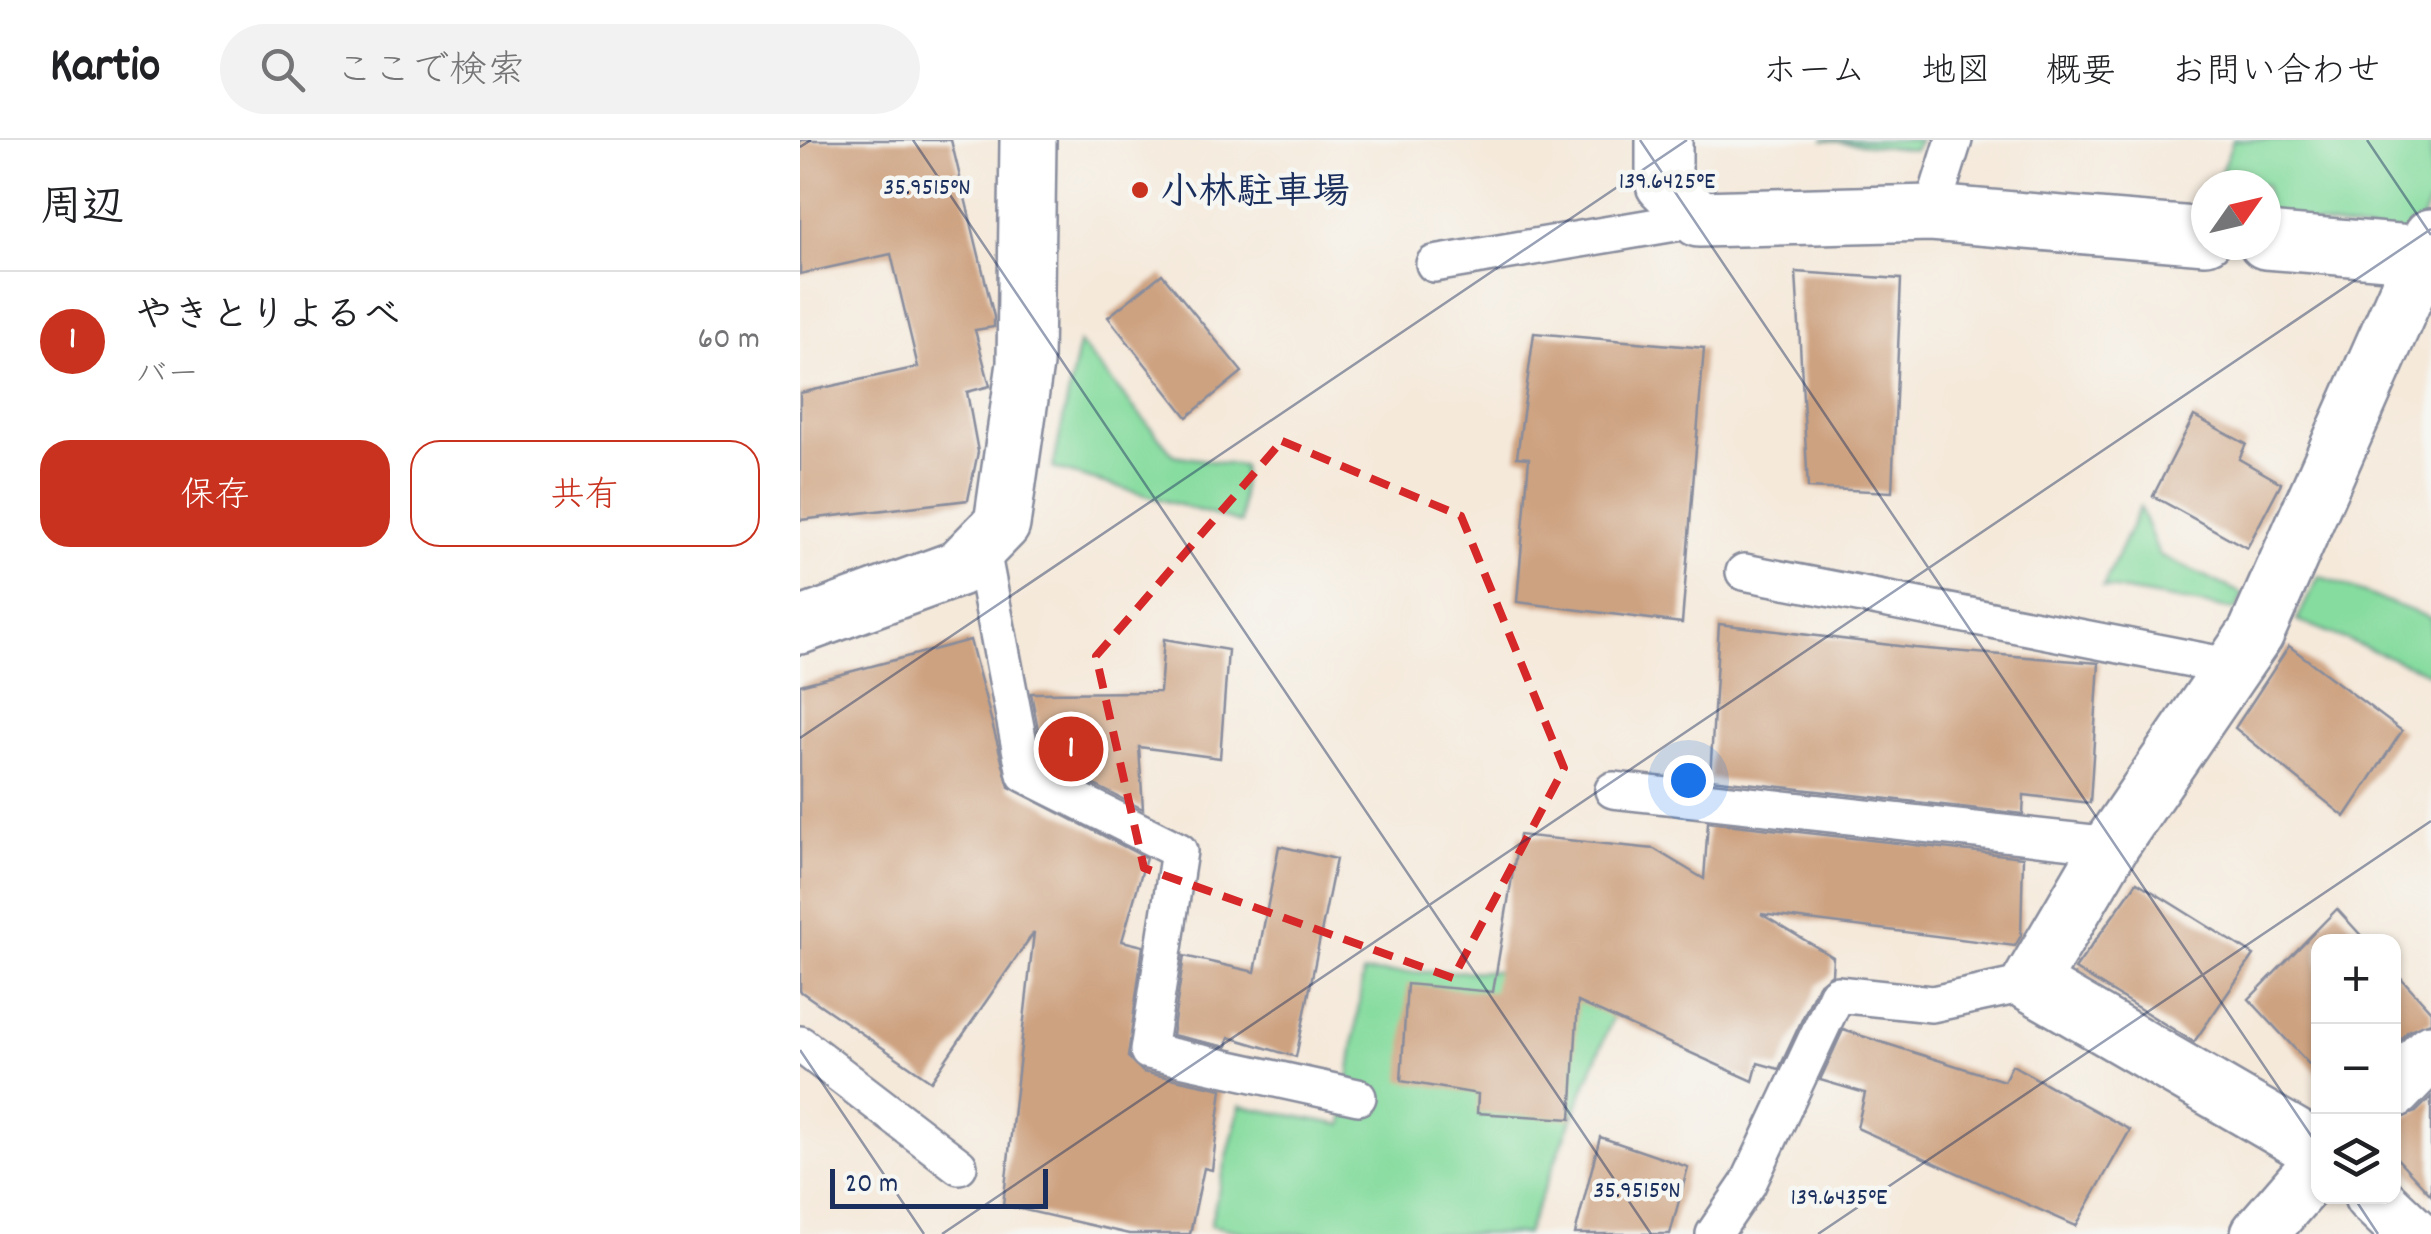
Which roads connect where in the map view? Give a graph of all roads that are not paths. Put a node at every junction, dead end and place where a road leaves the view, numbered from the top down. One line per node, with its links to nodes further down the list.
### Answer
1 (1028, 140): 10 (street)
2 (1664, 140): 5 (street)
3 (1954, 140): 4 (lane)
4 (1931, 213): 5 (street); 6 (street)
5 (1699, 218): 9 (lane)
6 (2191, 235)
7 (2281, 241): 8 (street)
8 (2427, 245): 13 (street)
9 (1434, 264)
10 (981, 545): 12 (street); 20 (lane)
11 (1744, 572): 13 (lane)
12 (800, 626)
13 (2232, 667): 15 (street)
14 (1613, 790): 15 (lane)
15 (2111, 845): 16 (street)
16 (2030, 984): 21 (street); 25 (lane)
17 (800, 1044): 22 (lane)
18 (2431, 1052): 19 (street)
19 (2401, 1083)
20 (1358, 1098)
21 (2311, 1146)
22 (959, 1166)
23 (2311, 1174): 26 (street)
24 (2380, 1204): 27 (street)
25 (1714, 1234)
26 (2258, 1234)
27 (2412, 1234)

